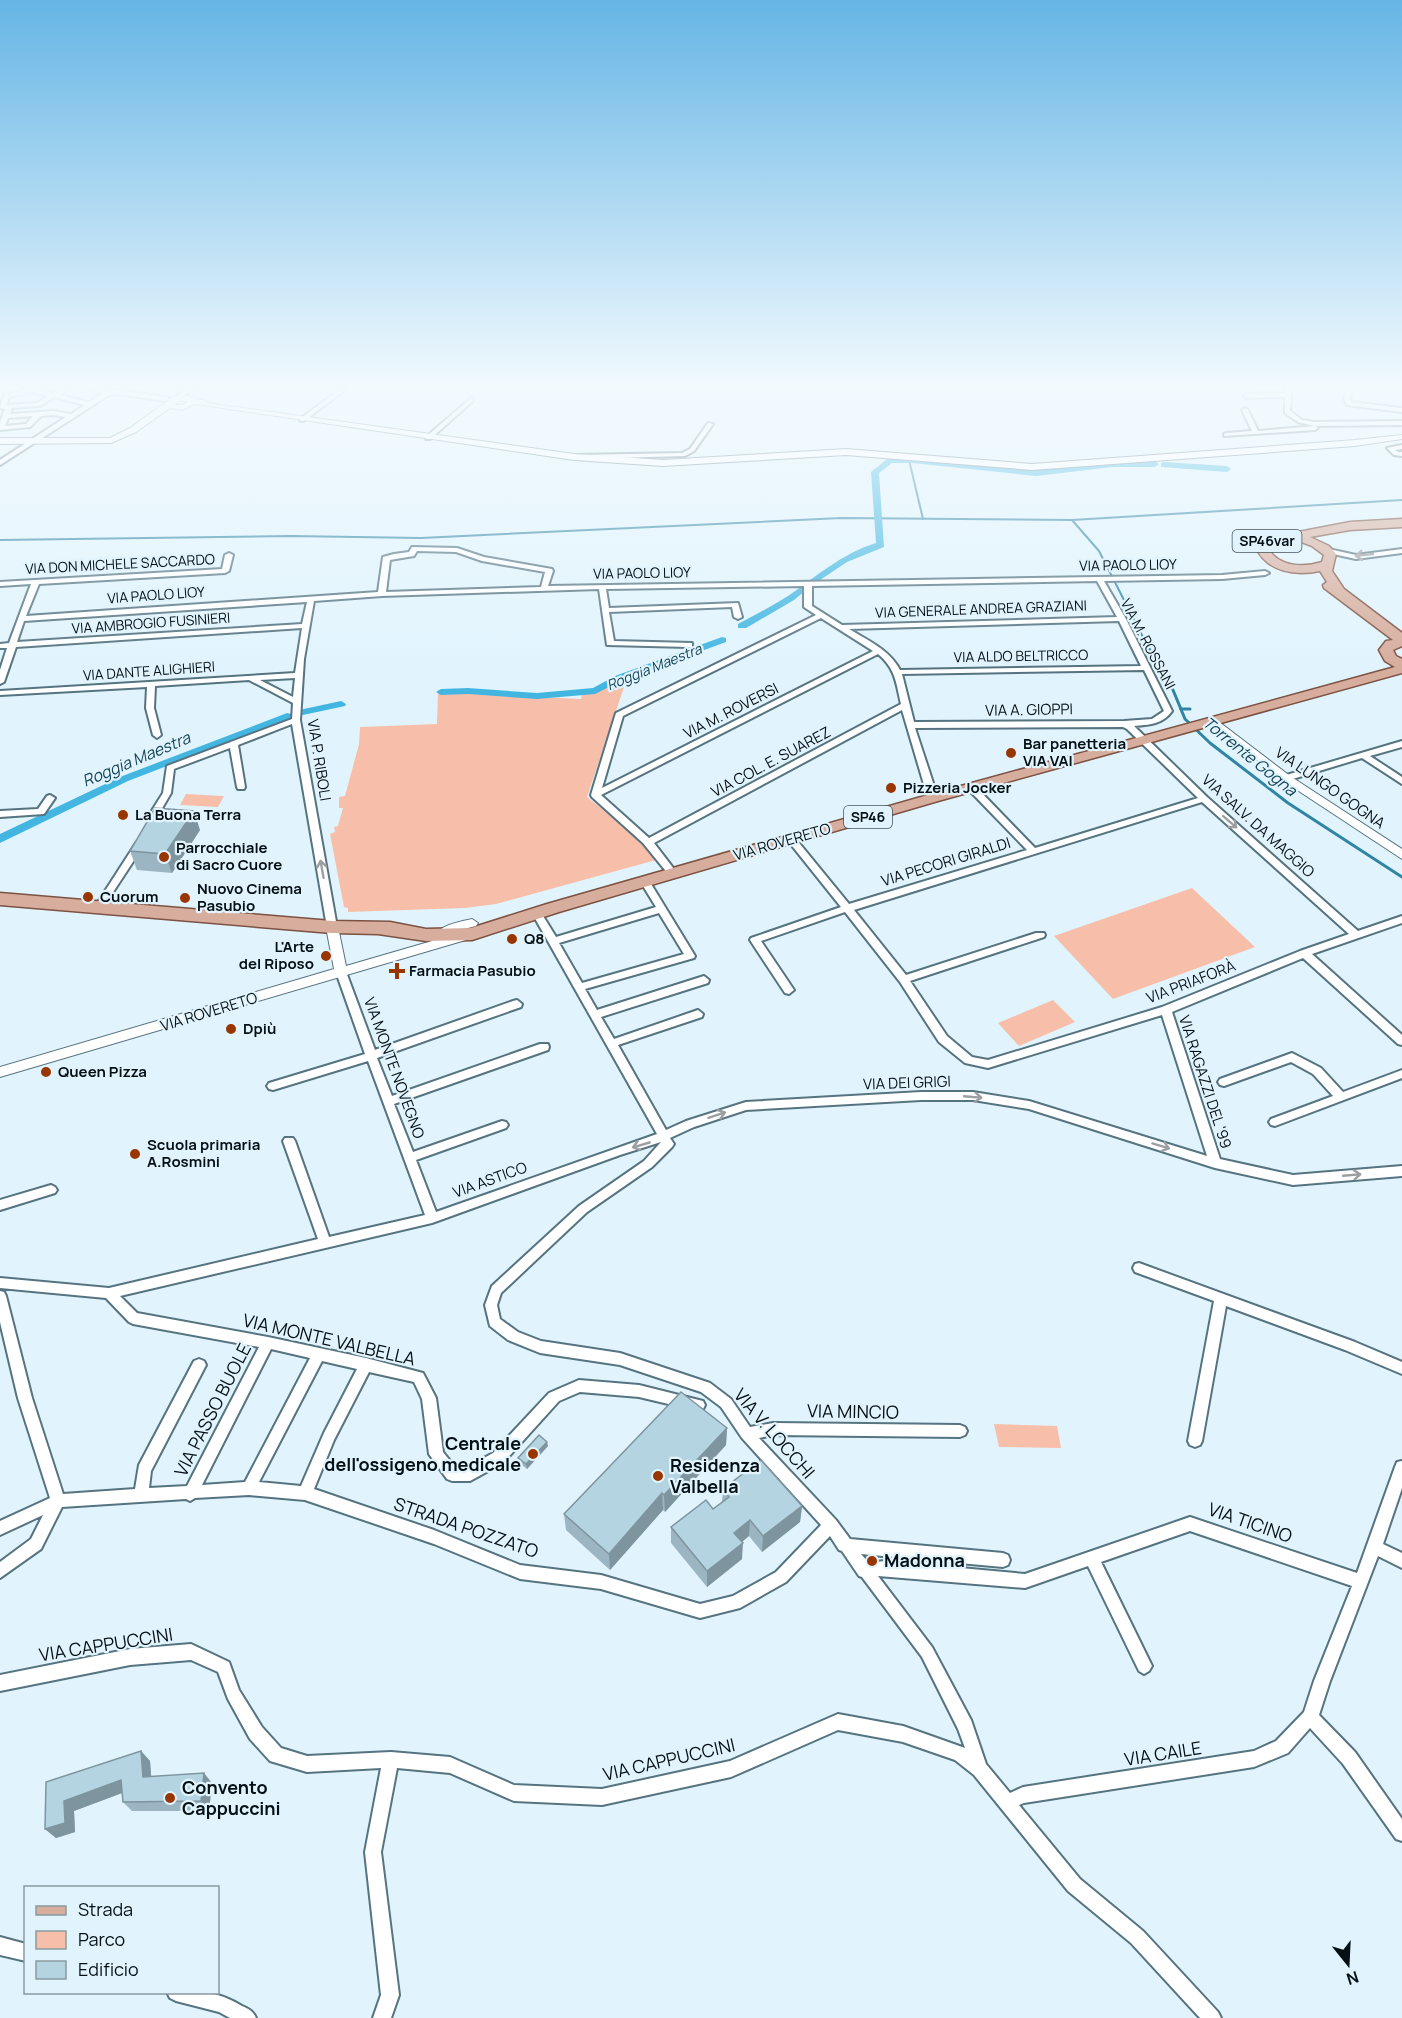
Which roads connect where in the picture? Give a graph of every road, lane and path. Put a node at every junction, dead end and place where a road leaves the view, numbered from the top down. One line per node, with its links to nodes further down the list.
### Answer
1 (1402, 523): 2 (main road, SP46var)
2 (1369, 526): 3 (main road, SP46var); 4 (main road, SP46var)
3 (1287, 537): 4 (main road, SP46var); 8 (main road, SP46var)
4 (1326, 549): 5 (street, one-way to 4); 7 (main road)
5 (1402, 551)
6 (230, 555): 11 (street, VIA DON MICHELE SACCARDO)
7 (1326, 565): 8 (main road, SP46var); 16 (main road, SP46var)
8 (1297, 569): 16 (main road, SP46var)
9 (1265, 573): 10 (street, VIA PAOLO LIOY)
10 (1102, 579): 13 (street, VIA PAOLO LIOY); 23 (street, VIA M. ROSSANI)
11 (36, 582): 12 (street, VIA DON MICHELE SACCARDO); 22 (street)
12 (0, 584)
13 (808, 584): 14 (street, VIA PAOLO LIOY); 20 (street)
14 (602, 587): 15 (street, VIA PAOLO LIOY); 19 (street)
15 (544, 589): 17 (street, VIA PAOLO LIOY); 17 (street)
16 (1339, 591): 24 (main road, SP46var)
17 (382, 594): 18 (street, VIA PAOLO LIOY)
18 (311, 598): 22 (street, VIA PAOLO LIOY); 25 (street, VIA P. RIBOLI)
19 (605, 610): 21 (street); 28 (street)
20 (820, 616): 26 (street); 57 (street)
21 (738, 617)
22 (21, 619): 30 (street)
23 (1122, 619): 26 (street, VIA GENERALE ANDREA GRAZIANI); 34 (street, VIA M. ROSSANI)
24 (1372, 620): 27 (main road, SP46var); 31 (main road, SP46var)
25 (304, 626): 30 (street, VIA AMBROGIO FUSINIERI); 36 (street, VIA P. RIBOLI)
26 (841, 627): 32 (street)
27 (1402, 640): 31 (main road, SP46var)
28 (689, 645)
29 (0, 646): 30 (street, VIA AMBROGIO FUSINIERI)
30 (13, 646): 39 (street)
31 (1387, 650): 33 (main road, SP46var); 37 (main road)
32 (879, 651): 35 (street); 57 (street, VIA M. ROVERSI)
33 (1402, 667): 37 (main road, SP46)
34 (1146, 668): 35 (street, VIA ALDO BELTRICCO); 46 (street, VIA M. ROSSANI)
35 (897, 672): 43 (street)
36 (299, 675): 38 (street, VIA DANTE ALIGHIERI); 42 (street, VIA P. RIBOLI)
37 (1369, 677): 45 (main road, SP46)
38 (250, 678): 40 (street, VIA DANTE ALIGHIERI); 42 (street)
39 (0, 682)
40 (151, 686): 41 (street, VIA DANTE ALIGHIERI); 48 (street)
41 (0, 693)
42 (297, 702): 44 (street, VIA P. RIBOLI)
43 (905, 705): 47 (street); 63 (street, VIA COL. E. SUAREZ)
44 (296, 720): 50 (street); 74 (street, VIA P. RIBOLI, one-way to 44)
45 (1208, 723): 49 (main road, VIA ROVERETO / SP46); 53 (street, VIA LUNGO GOGNA)
46 (1124, 724): 47 (street, VIA A. GIOPPI); 49 (street)
47 (910, 725): 59 (street)
48 (157, 735)
49 (1141, 739): 56 (main road, VIA ROVERETO / SP46); 60 (street, VIA SALV. DA MAGGIO)
50 (233, 743): 55 (street); 69 (street)
51 (1402, 744): 52 (street)
52 (1363, 755): 53 (street); 54 (street)
53 (1286, 778): 65 (street, VIA LUNGO GOGNA)
54 (1402, 781)
55 (241, 787)
56 (971, 787): 59 (main road, VIA ROVERETO / SP46); 64 (street)
57 (595, 795): 63 (street)
58 (50, 798): 61 (street)
59 (933, 798): 62 (main road, VIA ROVERETO / SP46)
60 (1204, 799): 64 (street, VIA PECORI GIRALDI); 77 (street, VIA SALV. DA MAGGIO, one-way to 77)
61 (0, 814)
62 (792, 840): 66 (main road, VIA ROVERETO / SP46); 71 (street)
63 (650, 842): 66 (street)
64 (1033, 851): 71 (street, VIA PECORI GIRALDI)
65 (1402, 855)
66 (672, 873): 67 (main road, VIA ROVERETO / SP46)
67 (645, 881): 70 (street); 72 (main road, VIA ROVERETO / SP46)
68 (0, 899): 69 (main road, SP46)
69 (99, 907): 74 (main road, SP46)
70 (662, 909): 80 (street); 85 (street)
71 (846, 909): 83 (street); 86 (street, VIA PECORI GIRALDI)
72 (531, 915): 76 (main road, VIA ROVERETO / SP46); 80 (street)
73 (1402, 919): 77 (street, VIA PRIAFORÀ)
74 (332, 927): 75 (main road, SP46); 82 (street, VIA MONTE NOVEGNO)
75 (379, 928): 76 (main road, SP46); 79 (main road, SP46)
76 (476, 929): 79 (main road, SP46); 79 (street, VIA ROVERETO)
77 (1356, 934): 81 (street, VIA PRIAFORÀ)
78 (1040, 935): 83 (street)
79 (428, 941): 82 (street, VIA ROVERETO)
80 (553, 941): 85 (street)
81 (1304, 953): 88 (street, VIA PRIAFORÀ); 91 (street)
82 (341, 972): 94 (street, VIA MONTE NOVEGNO); 95 (street, VIA ROVERETO)
83 (904, 979): 88 (street, VIA PRIAFORÀ)
84 (704, 980): 90 (street)
85 (579, 987): 90 (street)
86 (789, 990)
87 (517, 1004): 94 (street)
88 (1166, 1010): 106 (street, VIA RAGAZZI DEL '99)
89 (698, 1014): 92 (street)
90 (594, 1015): 92 (street)
91 (1402, 1041)
92 (610, 1044): 103 (street)
93 (544, 1047): 100 (street)
94 (371, 1056): 98 (street); 100 (street, VIA MONTE NOVEGNO)
95 (0, 1072)
96 (1402, 1074): 99 (street)
97 (1224, 1082): 99 (street)
98 (273, 1086)
99 (1340, 1096): 101 (street)
100 (387, 1102): 105 (street, VIA MONTE NOVEGNO)
101 (1275, 1122)
102 (502, 1125): 105 (street)
103 (662, 1136): 106 (street, VIA DEI GRIGI, one-way to 106); 110 (street, VIA ASTICO, one-way to 110); 124 (street, VIA V. LOCCHI)
104 (289, 1141): 111 (street)
105 (409, 1158): 110 (street, VIA MONTE NOVEGNO)
106 (1215, 1163): 107 (street, VIA DEI GRIGI, one-way to 107)
107 (1402, 1171)
108 (51, 1190): 109 (street)
109 (0, 1205)
110 (432, 1218): 111 (street, VIA ASTICO)
111 (325, 1242): 114 (street, VIA ASTICO)
112 (1139, 1268): 116 (street)
113 (0, 1282): 114 (street, VIA ASTICO)
114 (109, 1293): 117 (street, VIA MONTE VALBELLA)
115 (0, 1296): 131 (street)
116 (1221, 1299): 121 (street); 125 (street)
117 (268, 1343): 118 (street, VIA MONTE VALBELLA); 129 (street, VIA PASSO BUOLE)
118 (319, 1354): 119 (street, VIA MONTE VALBELLA); 127 (street)
119 (366, 1364): 122 (street, VIA MONTE VALBELLA); 128 (street)
120 (199, 1365): 130 (street)
121 (1402, 1368)
122 (698, 1405)
123 (960, 1431): 124 (street, VIA MINCIO)
124 (747, 1434): 132 (street, VIA V. LOCCHI)
125 (1195, 1441)
126 (1402, 1467): 135 (street, VIA CAILE)
127 (249, 1488): 128 (street, STRADA POZZATO); 129 (street, STRADA POZZATO)
128 (305, 1493): 132 (street, STRADA POZZATO)
129 (190, 1494): 130 (street, STRADA POZZATO)
130 (141, 1496): 131 (street, STRADA POZZATO)
131 (58, 1501): 133 (street); 139 (street)
132 (831, 1525): 134 (street, VIA V. LOCCHI)
133 (0, 1528)
134 (844, 1545): 137 (street); 140 (street, VIA V. LOCCHI)
135 (1376, 1547): 138 (street); 141 (street, VIA CAILE)
136 (1092, 1559): 140 (street, VIA TICINO); 141 (street, VIA TICINO); 142 (street)
137 (1003, 1560)
138 (1402, 1561)
139 (0, 1571)
140 (864, 1571): 146 (street, VIA V. LOCCHI)
141 (1361, 1583): 144 (street, VIA CAILE)
142 (1144, 1666)
143 (0, 1683): 145 (street, VIA CAPPUCCINI)
144 (1310, 1717): 147 (street, VIA CAILE); 148 (street)
145 (391, 1761): 146 (street, VIA CAPPUCCINI); 153 (street)
146 (980, 1769): 147 (street, VIA CAPPUCCINI)
147 (1008, 1802): 154 (street, VIA CAPPUCCINI)
148 (1402, 1833)
149 (0, 1946): 150 (street)
150 (24, 1952)
151 (184, 1994): 152 (street)
152 (247, 2018)
153 (382, 2018)
154 (1212, 2018)

